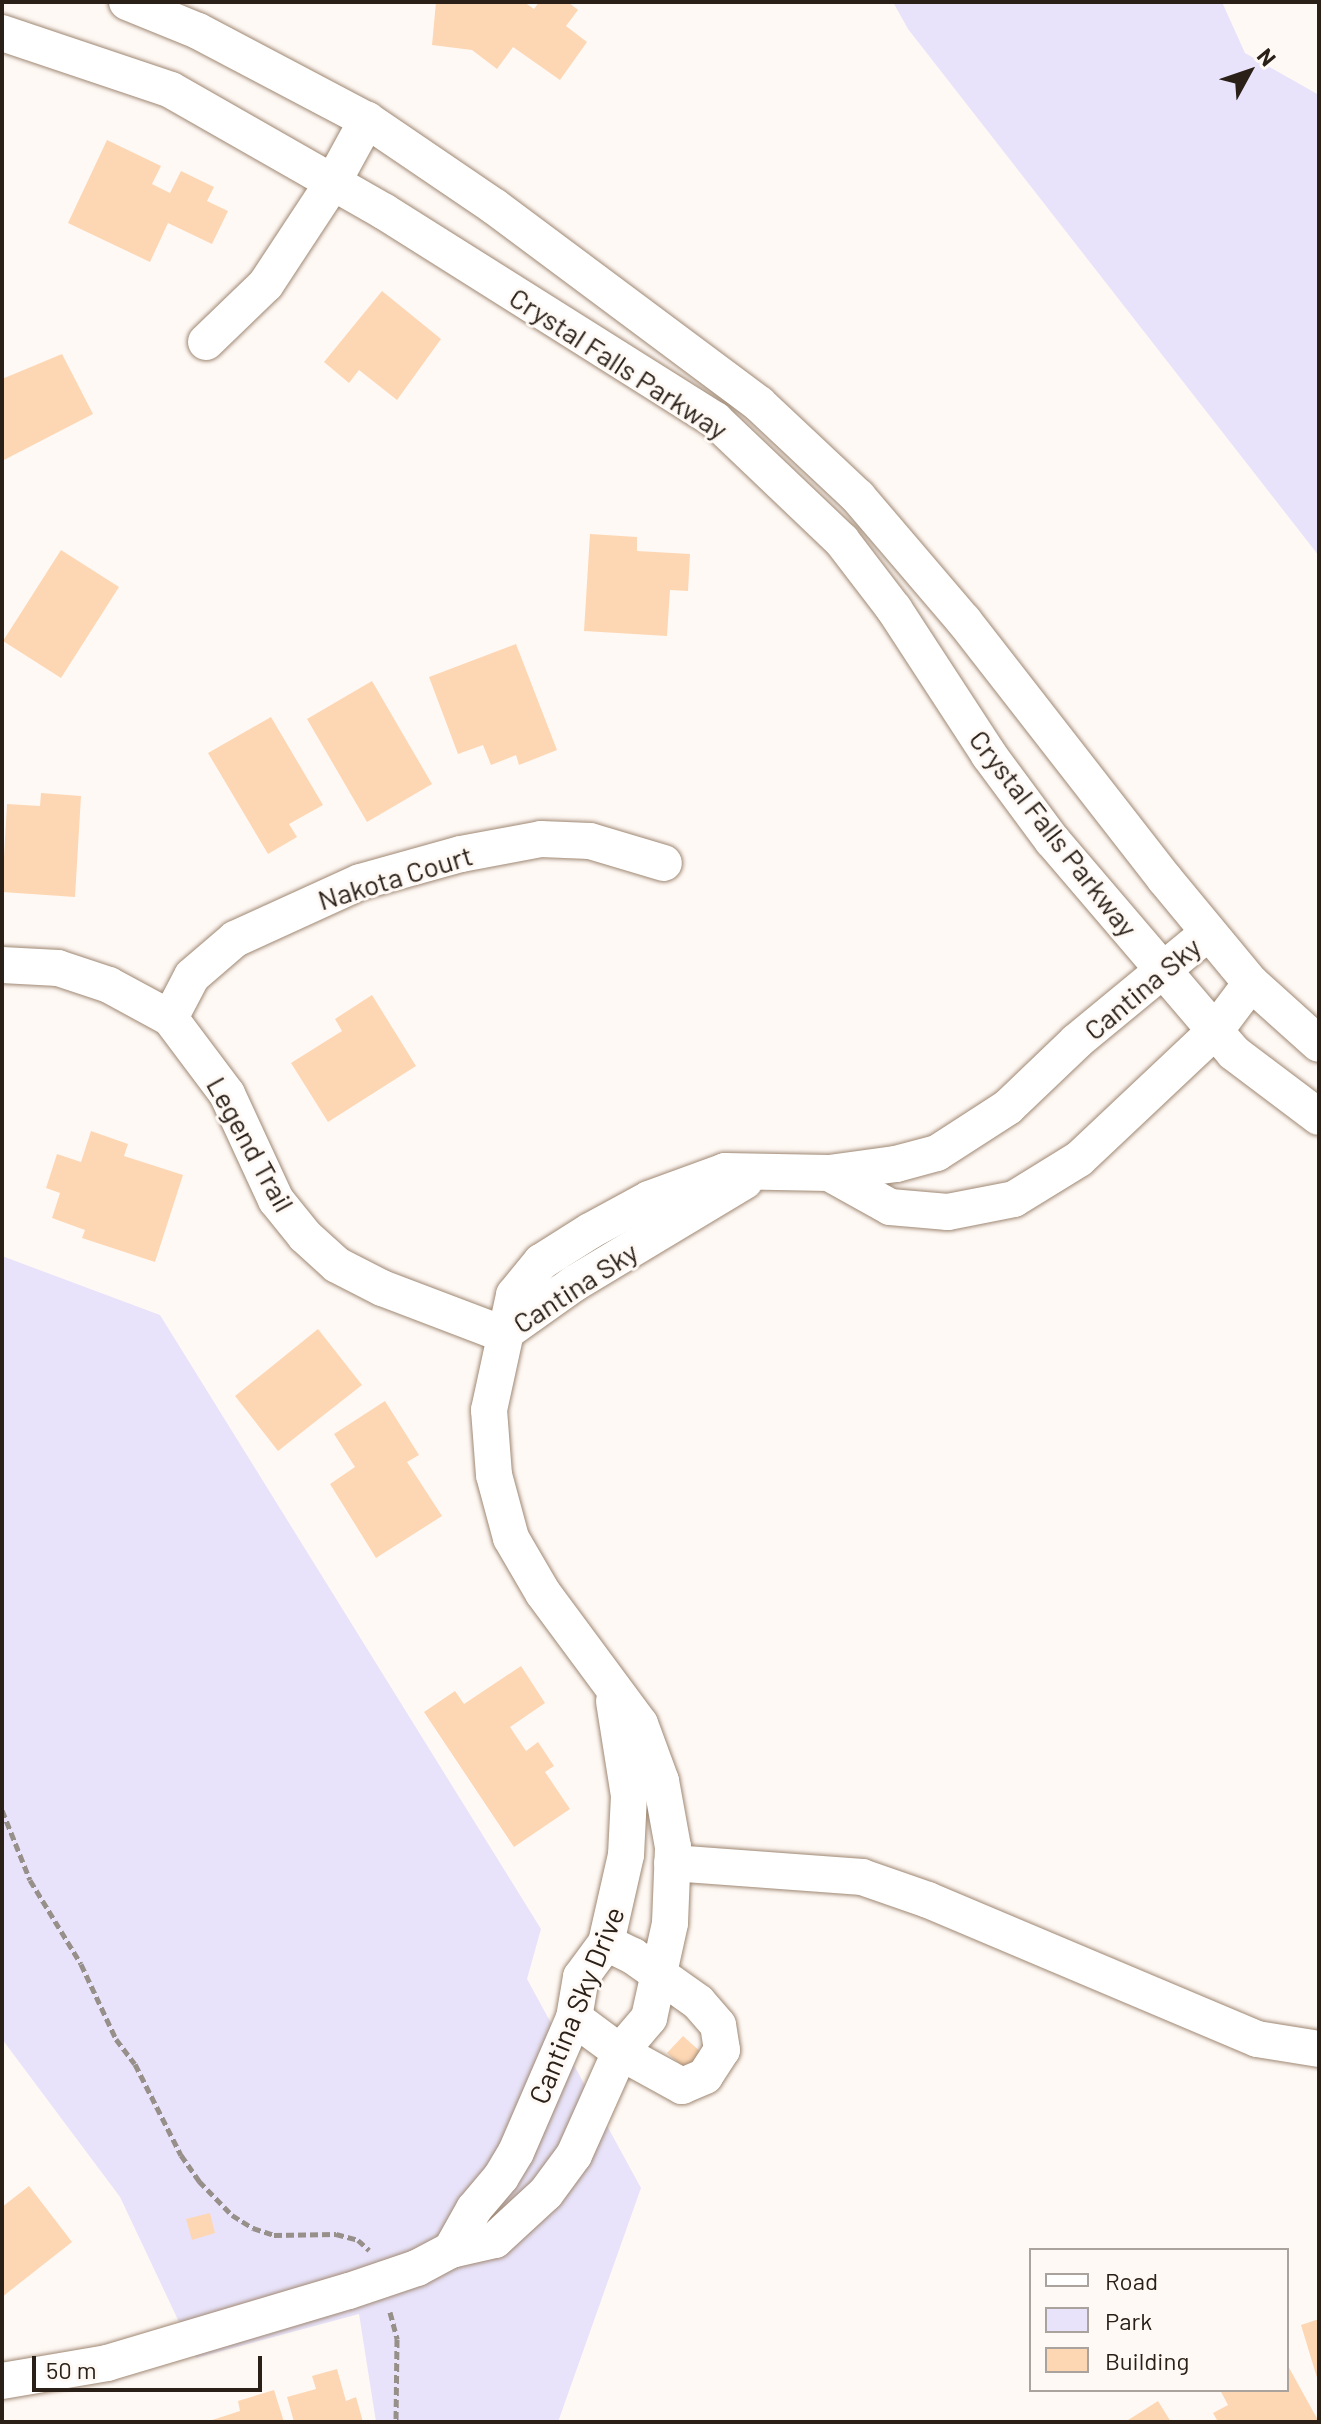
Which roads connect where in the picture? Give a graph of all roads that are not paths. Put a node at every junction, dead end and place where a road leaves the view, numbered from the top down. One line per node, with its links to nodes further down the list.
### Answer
1 (127, 2): 3 (street, Crystal Falls Parkway)
2 (2, 33): 4 (street, Crystal Falls Parkway)
3 (367, 120): 4 (street); 7 (street, Crystal Falls Parkway)
4 (333, 182): 5 (street); 9 (street, Crystal Falls Parkway)
5 (206, 342)
6 (664, 863): 11 (street, Nakota Court)
7 (1208, 933): 9 (street, Cantina Sky); 10 (street, Crystal Falls Parkway)
8 (2, 965): 11 (street, Legend Trail)
9 (1164, 969): 12 (street, Crystal Falls Parkway); 15 (street, Cantina Sky)
10 (1251, 983): 12 (street, Cantina Sky); 13 (street, Crystal Falls Parkway)
11 (170, 1018): 16 (street, Legend Trail)
12 (1215, 1031): 14 (street, Crystal Falls Parkway); 15 (street, Cantina Sky)
13 (1319, 1044)
14 (1319, 1117)
15 (829, 1173): 16 (street, Cantina Sky)
16 (503, 1334): 17 (street, Cantina Sky Drive)
17 (613, 1691): 18 (street, Cantina Sky Drive); 19 (street, Cantina Sky Drive)
18 (672, 1863): 20 (street, Cantina Sky Drive); 22 (street)
19 (606, 1943): 20 (street); 21 (street, Cantina Sky Drive)
20 (660, 1976): 23 (street, Cantina Sky Drive); 23 (street)
21 (574, 2018): 23 (street); 24 (street, Cantina Sky Drive)
22 (1319, 2049)
23 (620, 2052): 24 (street, Cantina Sky Drive)
24 (451, 2250): 25 (street, Cantina Sky Drive)
25 (2, 2381)

